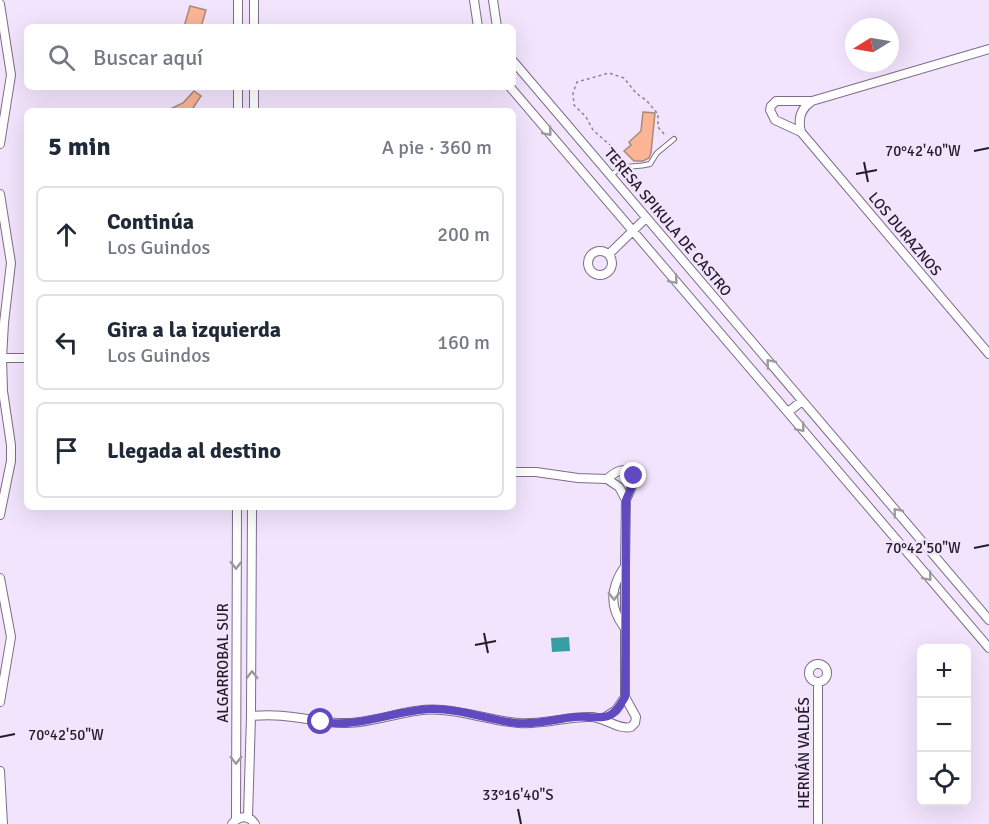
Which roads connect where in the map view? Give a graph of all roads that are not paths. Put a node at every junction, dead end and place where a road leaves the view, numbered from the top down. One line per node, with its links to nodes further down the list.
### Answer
1 (238, 0): 6 (street)
2 (254, 0): 7 (street)
3 (474, 0): 8 (street)
4 (493, 0): 9 (street)
5 (0, 4): 20 (street)
6 (238, 24)
7 (254, 24)
8 (478, 24)
9 (497, 24)
10 (989, 49): 15 (street, LOS DURAZNOS)
11 (516, 65): 21 (street, TERESA SPIKULA DE CASTRO)
12 (238, 90): 16 (street)
13 (254, 90): 17 (street)
14 (513, 90): 24 (street, one-way to 24)
15 (812, 101): 18 (street); 18 (street, LOS DURAZNOS)
16 (238, 108)
17 (254, 108)
18 (801, 132): 26 (street, LOS DURAZNOS)
19 (673, 140): 21 (lane)
20 (0, 144)
21 (611, 176): 23 (street, TERESA SPIKULA DE CASTRO)
22 (0, 194): 27 (street)
23 (646, 218): 24 (street); 29 (street, TERESA SPIKULA DE CASTRO, one-way to 23)
24 (632, 231): 25 (street); 30 (street, one-way to 30)
25 (609, 254)
26 (989, 354)
27 (1, 358): 28 (street); 36 (street)
28 (24, 358)
29 (802, 401): 30 (street); 39 (street, TERESA SPIKULA DE CASTRO, one-way to 29)
30 (788, 412): 41 (street, one-way to 41)
31 (516, 472): 32 (street)
32 (607, 478): 33 (street); 33 (street)
33 (626, 500): 37 (street)
34 (237, 510): 49 (street, ALGARROBAL SUR, one-way to 49)
35 (252, 510): 45 (street, ALGARROBAL SUR, one-way to 35)
36 (0, 515)
37 (625, 566): 40 (street); 40 (street, one-way to 40)
38 (0, 578): 44 (street)
39 (989, 620)
40 (624, 627): 43 (street)
41 (989, 648)
42 (818, 682): 51 (street, HERNÁN VALDÉS)
43 (625, 697): 46 (street); 46 (street)
44 (0, 702)
45 (251, 716): 46 (street); 48 (street, ALGARROBAL SUR)
46 (604, 718)
47 (0, 771): 50 (street)
48 (252, 821): 49 (street)
49 (234, 822)
50 (3, 824)
51 (818, 824)

